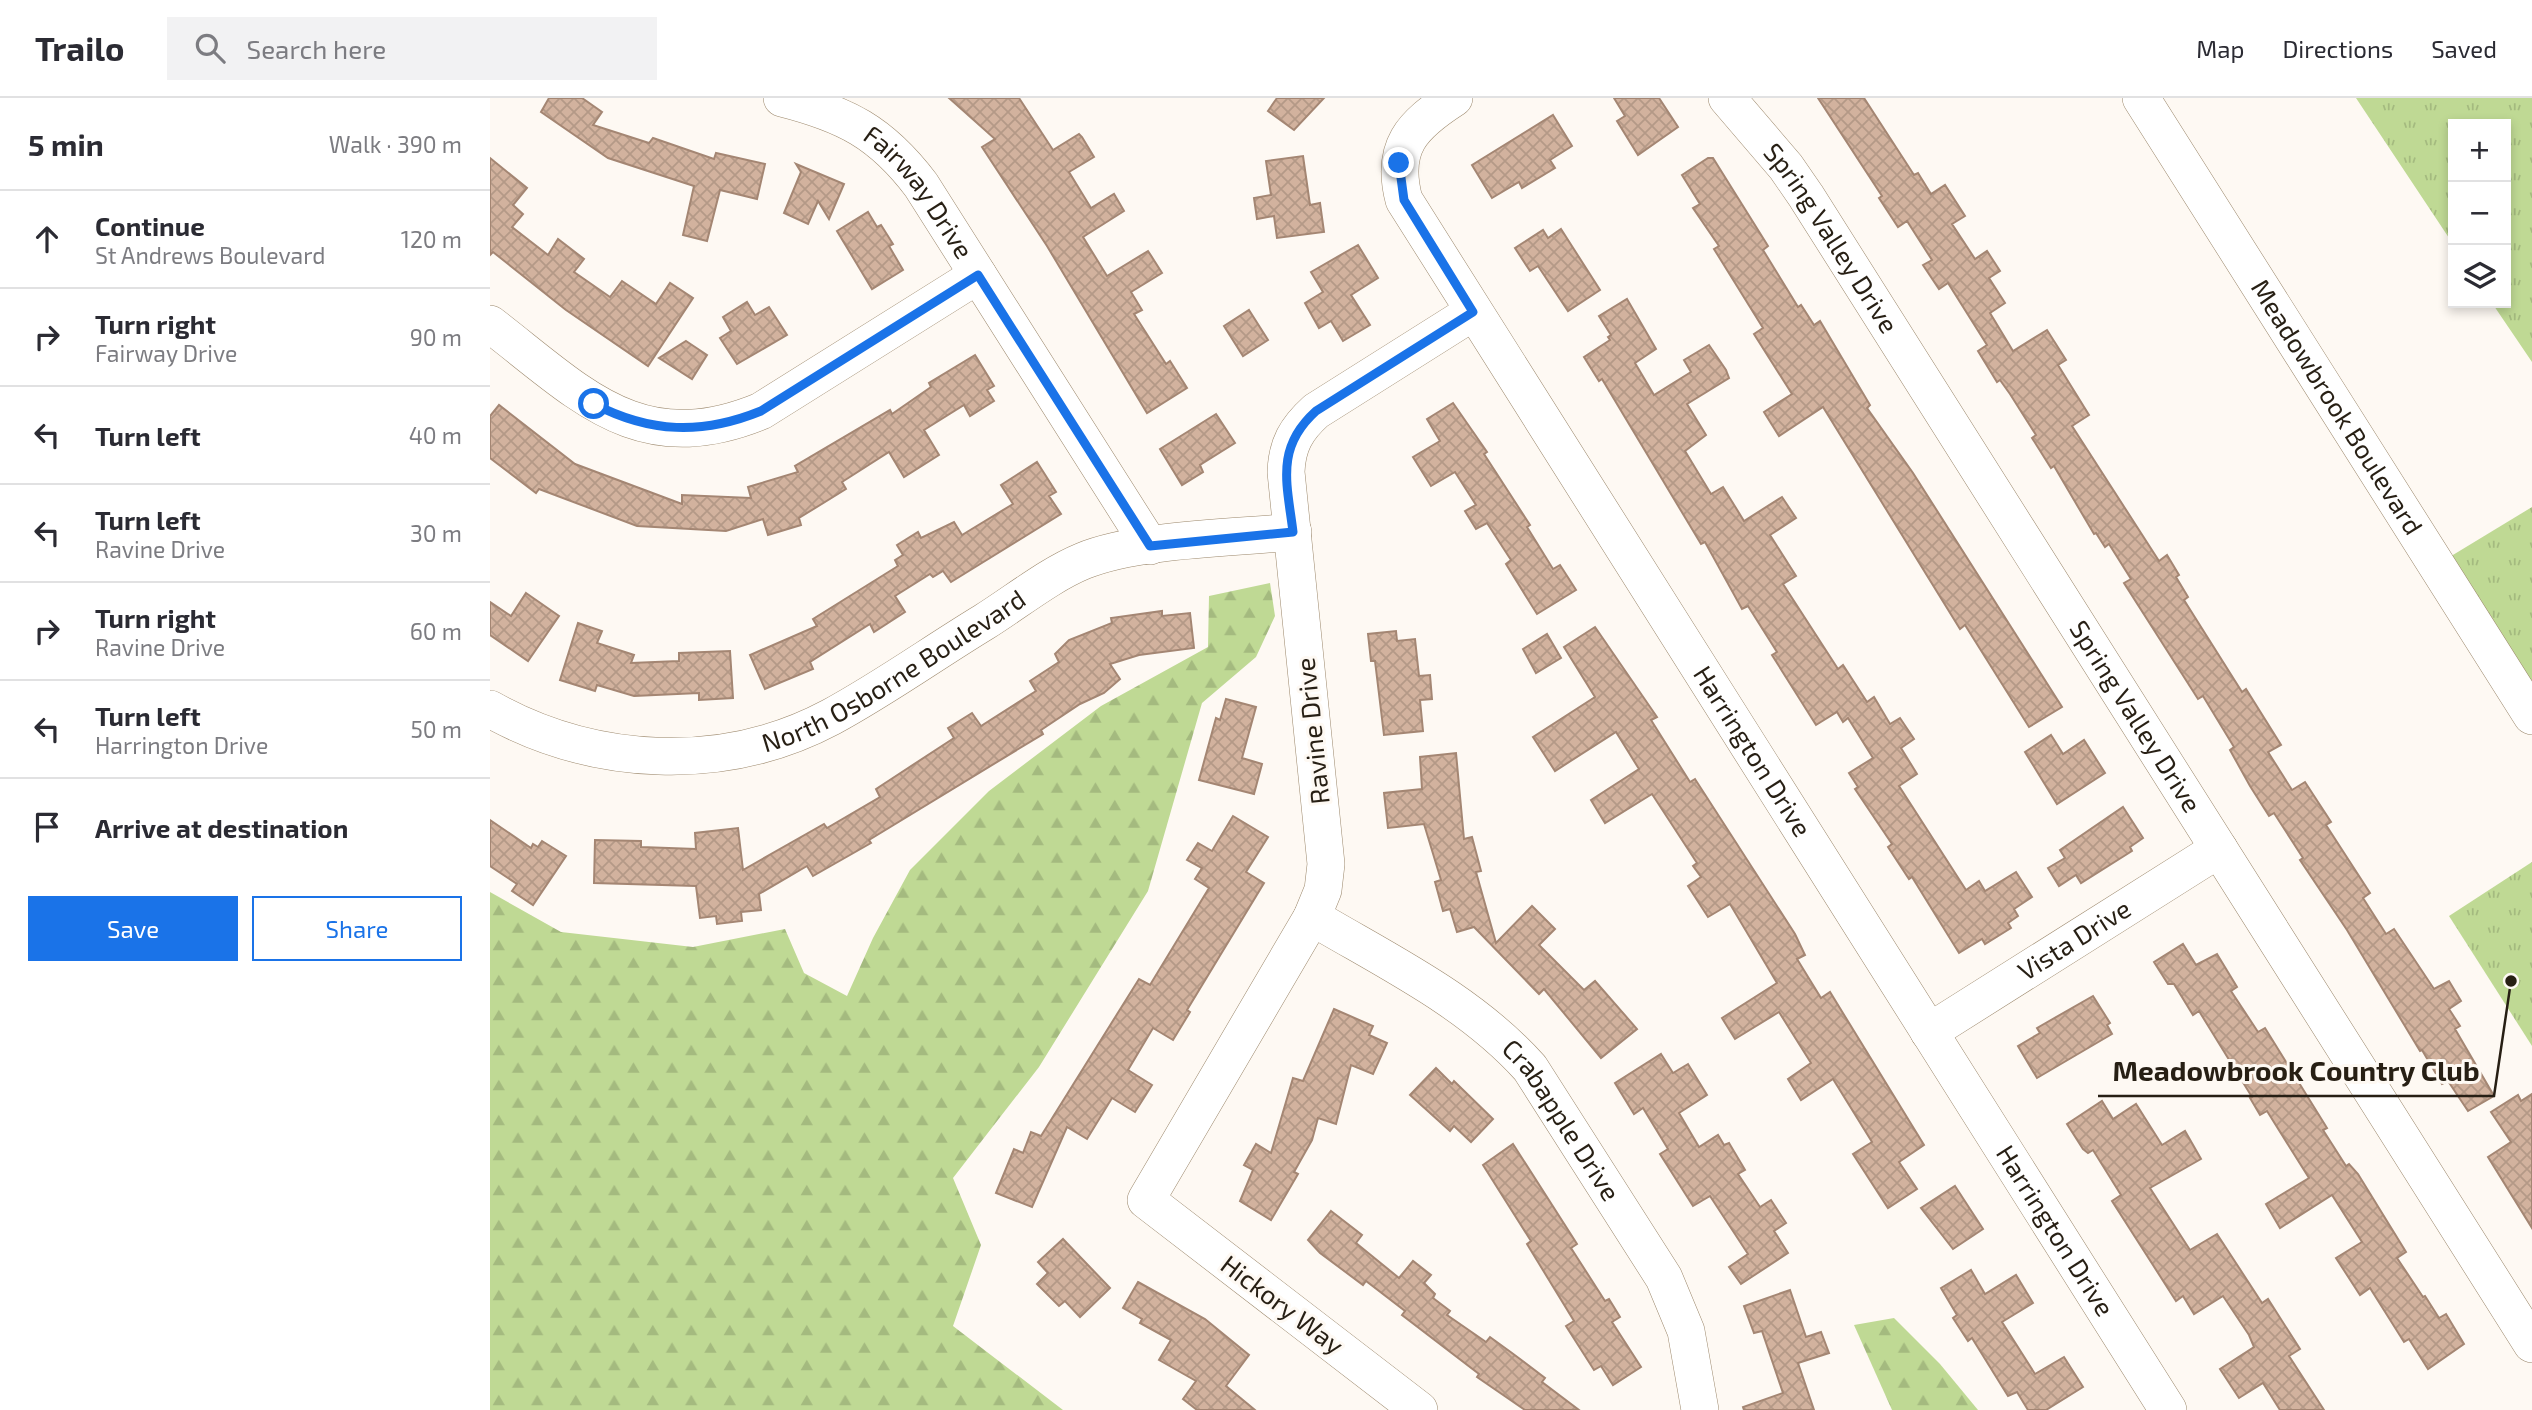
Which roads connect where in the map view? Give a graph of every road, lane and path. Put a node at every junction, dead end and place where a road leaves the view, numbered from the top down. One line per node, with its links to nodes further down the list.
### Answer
1 (782, 98): 5 (street, Fairway Drive)
2 (1454, 98): 6 (street, Harrington Drive)
3 (1727, 98): 12 (street, Spring Valley Drive)
4 (2141, 98): 11 (street, Meadowbrook Boulevard)
5 (978, 275): 7 (street); 9 (street, Fairway Drive)
6 (1473, 312): 8 (street, Ravine Drive); 14 (street, Harrington Drive)
7 (490, 324)
8 (1293, 532): 9 (street, North Osborne Boulevard); 13 (street, Ravine Drive)
9 (1150, 546): 10 (street, North Osborne Boulevard)
10 (490, 709)
11 (2532, 716)
12 (2219, 849): 14 (street, Vista Drive); 16 (street, Spring Valley Drive)
13 (1312, 917): 15 (street, Ravine Drive); 18 (street, Crabapple Drive)
14 (1928, 1032): 19 (street, Harrington Drive)
15 (1146, 1200): 17 (street, Hickory Way)
16 (2532, 1344)
17 (1419, 1410)
18 (1700, 1410)
19 (2168, 1410)

